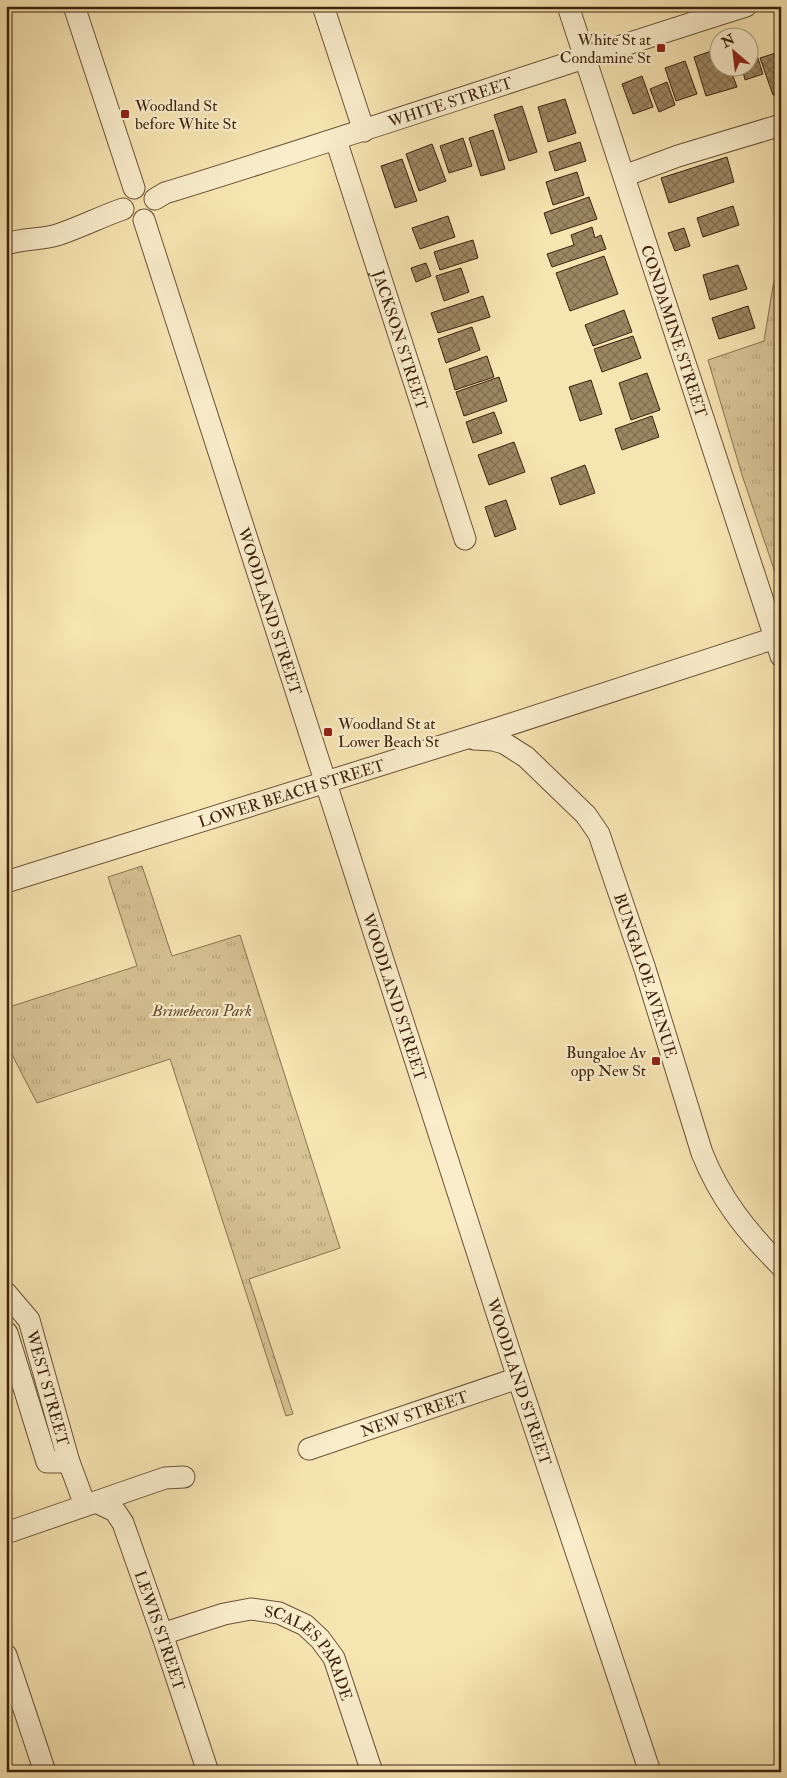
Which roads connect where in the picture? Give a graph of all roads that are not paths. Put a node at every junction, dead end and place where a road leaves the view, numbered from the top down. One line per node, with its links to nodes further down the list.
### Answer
1 (74, 6): 10 (street)
2 (323, 6): 7 (street)
3 (568, 6): 5 (street, CONDAMINE STREET)
4 (746, 6): 5 (street, WHITE STREET)
5 (584, 57): 7 (street, WHITE STREET); 9 (street, CONDAMINE STREET)
6 (781, 125): 9 (street)
7 (364, 131): 8 (street, WHITE STREET)
8 (336, 140): 11 (street, WHITE STREET); 15 (street, JACKSON STREET)
9 (624, 176): 16 (street, CONDAMINE STREET)
10 (134, 188): 11 (street); 12 (street)
11 (155, 199): 13 (street)
12 (123, 209): 13 (street); 14 (street)
13 (144, 220): 18 (street, WOODLAND STREET)
14 (6, 244)
15 (465, 539)
16 (778, 647): 17 (street, LOWER BEACH STREET)
17 (461, 739): 18 (street, LOWER BEACH STREET); 20 (street, BUNGALOE AVENUE)
18 (327, 782): 19 (street, LOWER BEACH STREET); 23 (street, WOODLAND STREET)
19 (6, 882)
20 (781, 1266)
21 (6, 1294): 25 (street, WEST STREET)
22 (7, 1333): 25 (street, WEST STREET)
23 (518, 1378): 24 (street, NEW STREET); 34 (street, WOODLAND STREET)
24 (309, 1448)
25 (70, 1462): 27 (street, WEST STREET)
26 (184, 1477): 27 (street)
27 (90, 1504): 28 (street); 29 (street, LEWIS STREET)
28 (6, 1533)
29 (162, 1634): 32 (street, LEWIS STREET); 33 (street, SCALES PARADE)
30 (6, 1655): 31 (street)
31 (45, 1772)
32 (208, 1772)
33 (372, 1772)
34 (650, 1772)

